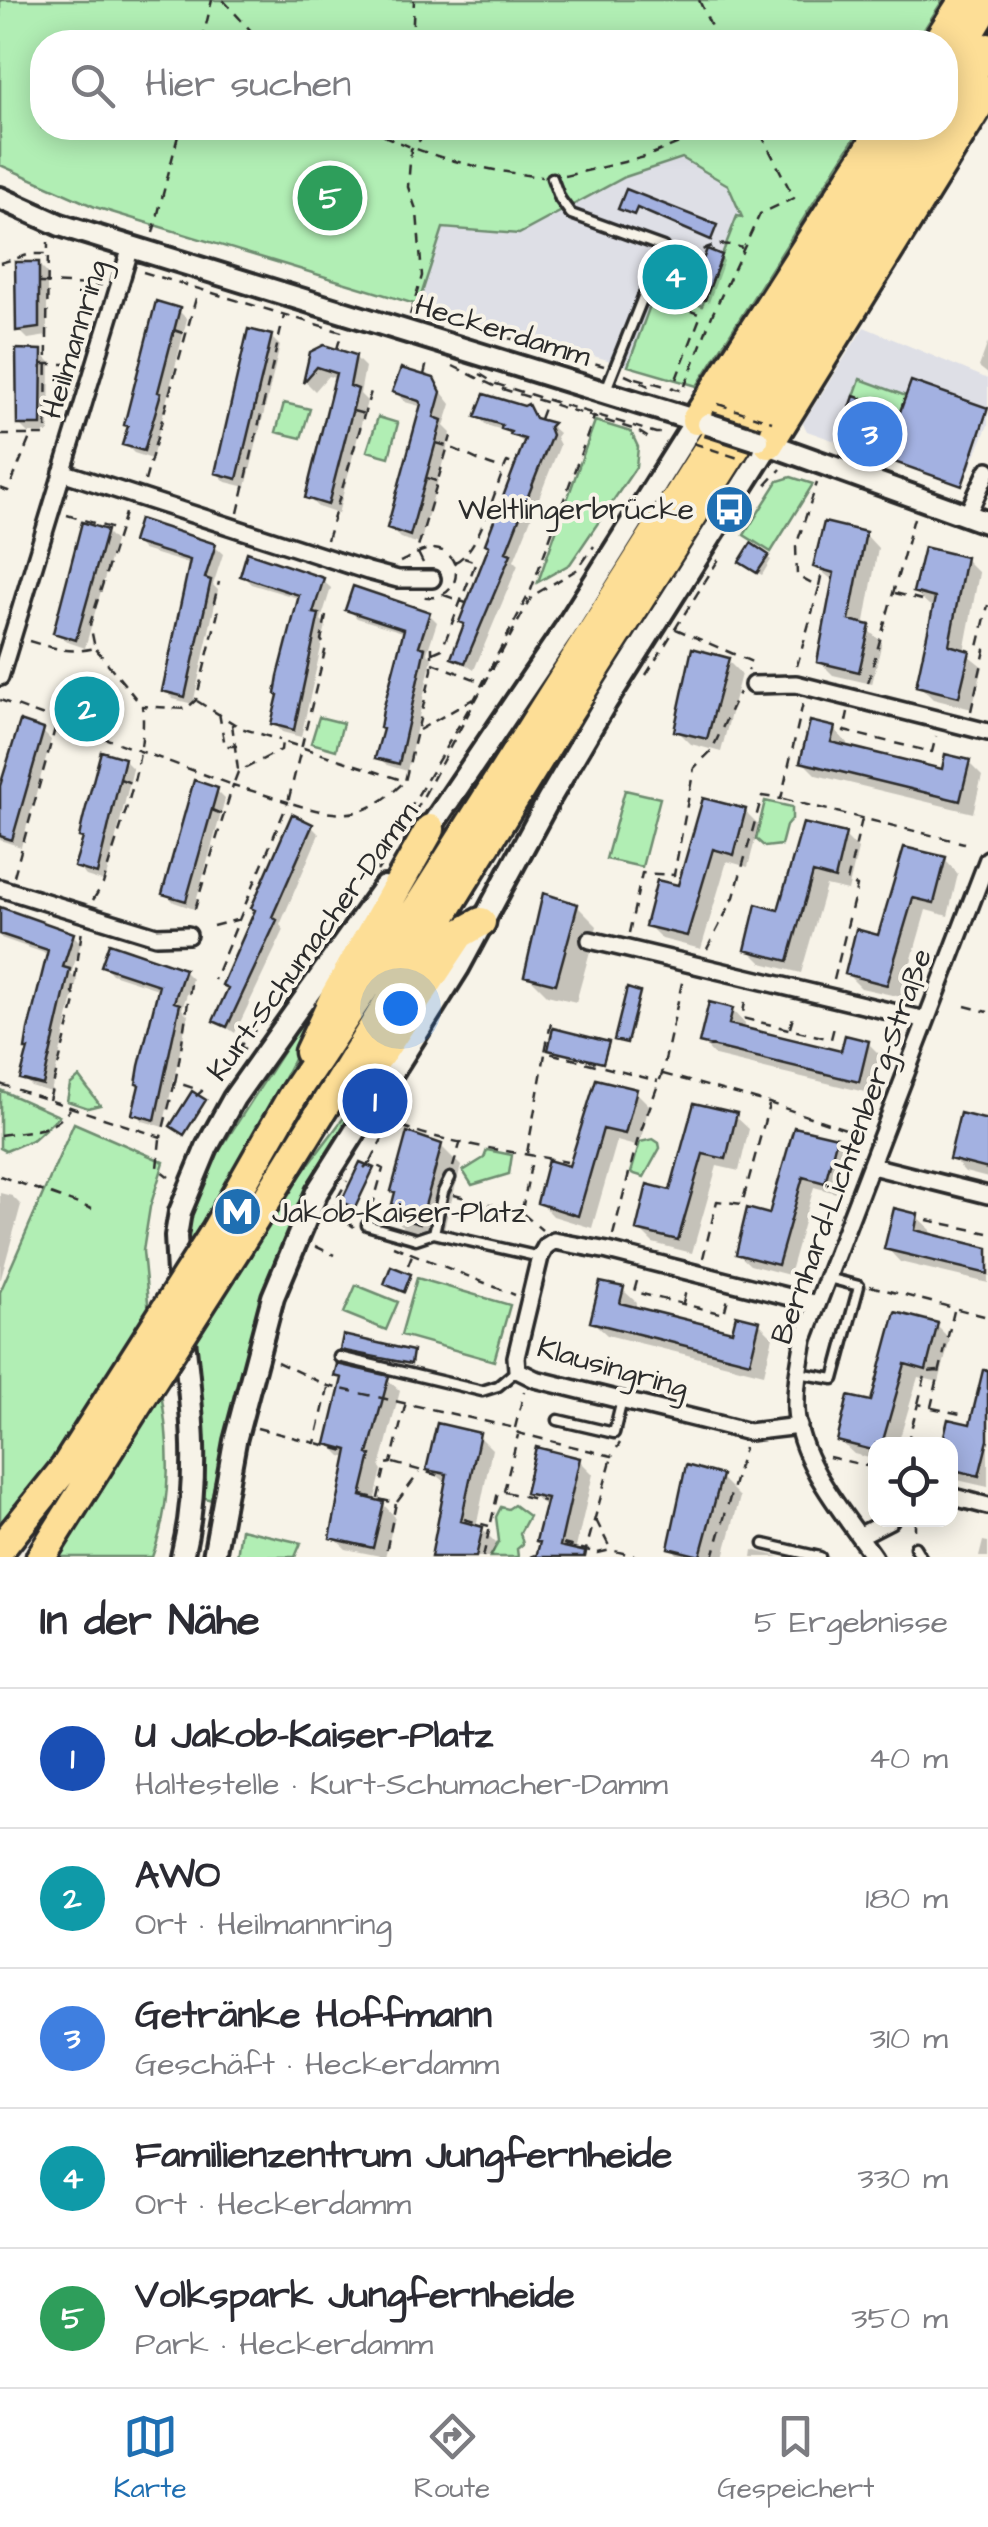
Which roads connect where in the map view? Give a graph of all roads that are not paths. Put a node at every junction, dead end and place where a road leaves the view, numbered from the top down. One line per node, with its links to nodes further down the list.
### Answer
1 (964, 0): 3 (highway)
2 (988, 3): 5 (highway)
3 (945, 30)
4 (988, 48): 7 (highway)
5 (958, 53)
6 (988, 90): 8 (highway)
7 (958, 97)
8 (958, 138)
9 (876, 140): 17 (highway)
10 (902, 140): 35 (highway)
11 (930, 140): 36 (highway)
12 (957, 140): 18 (highway)
13 (552, 178): 16 (lane)
14 (0, 198): 15 (main road, Heckerdamm)
15 (131, 247): 16 (main road, Heckerdamm); 20 (street, Heilmannring)
16 (605, 392): 17 (main road, Heckerdamm)
17 (704, 423): 18 (main road, Heckerdamm, bridge); 27 (main road, Kurt-Schumacher-Damm)
18 (766, 446): 21 (main road, Heckerdamm); 31 (main road)
19 (988, 470): 21 (street)
20 (62, 472): 23 (street); 24 (street, Heilmannring)
21 (967, 514): 22 (main road, Heckerdamm)
22 (988, 523)
23 (432, 579)
24 (0, 677)
25 (753, 686): 26 (street)
26 (988, 732)
27 (430, 830): 35 (highway); 61 (main road, Kurt-Schumacher-Damm)
28 (988, 859): 30 (street, Bernhard-Lichtenberg-Straße)
29 (6, 884): 32 (street)
30 (983, 885): 34 (street, Bernhard-Lichtenberg-Straße)
31 (481, 922): 36 (highway); 62 (main road)
32 (188, 935)
33 (590, 940): 34 (street)
34 (926, 1020): 37 (street, Bernhard-Lichtenberg-Straße)
35 (294, 1096): 40 (highway)
36 (332, 1096): 40 (highway)
37 (872, 1166): 39 (street); 44 (street, Bernhard-Lichtenberg-Straße)
38 (450, 1178): 42 (lane)
39 (988, 1195)
40 (228, 1224): 50 (highway, bridge)
41 (367, 1225): 42 (lane)
42 (434, 1232): 43 (lane)
43 (540, 1257): 45 (street, Klausingring); 47 (street, Klausingring)
44 (828, 1278): 45 (street, Bernhard-Lichtenberg-Straße); 48 (lane)
45 (817, 1304): 48 (street, Bernhard-Lichtenberg-Straße)
46 (339, 1358): 47 (lane)
47 (523, 1373): 49 (street, Klausingring)
48 (798, 1373): 52 (street, Bernhard-Lichtenberg-Straße)
49 (626, 1401): 51 (lane); 52 (street, Klausingring)
50 (123, 1402): 59 (highway); 60 (highway)
51 (558, 1420)
52 (799, 1426): 56 (street, Bernhard-Lichtenberg-Straße)
53 (958, 1498): 54 (street)
54 (988, 1506)
55 (877, 1527): 56 (street)
56 (860, 1536): 64 (street, Bernhard-Lichtenberg-Straße)
57 (764, 1544): 63 (lane)
58 (916, 1547): 65 (lane)
59 (1, 1548)
60 (41, 1557)
61 (182, 1557)
62 (214, 1557)
63 (820, 1557)
64 (874, 1557)
65 (921, 1557)

